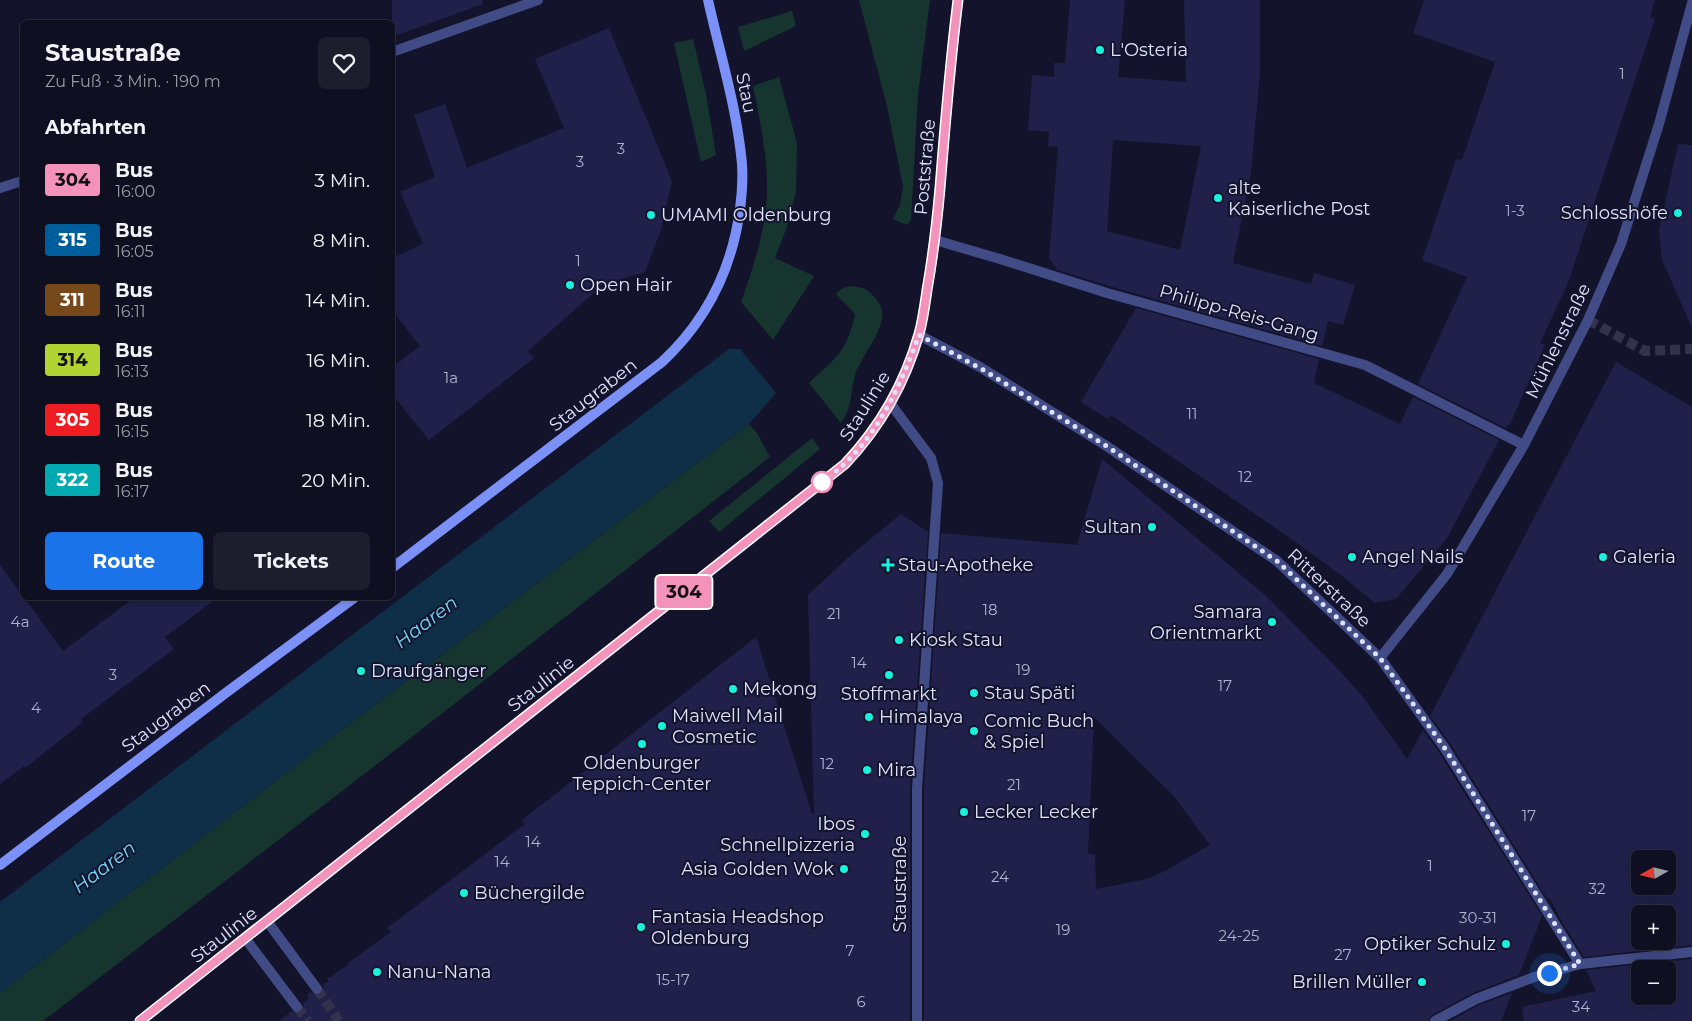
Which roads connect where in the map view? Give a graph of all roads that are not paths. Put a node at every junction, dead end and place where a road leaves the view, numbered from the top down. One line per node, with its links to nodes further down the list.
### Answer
1 (538, 0): 5 (street)
2 (708, 0): 8 (street, Stau)
3 (958, 0): 9 (street, Poststraße)
4 (1692, 3): 12 (street, Mühlenstraße)
5 (395, 51)
6 (20, 182): 7 (street)
7 (0, 188)
8 (742, 194): 13 (street, Staugraben)
9 (935, 240): 10 (street, Poststraße); 12 (street, Philipp-Reis-Gang)
10 (919, 335): 11 (street, Staulinie); 15 (street, Ritterstraße)
11 (890, 403): 17 (street, Staulinie); 24 (street, Staustraße)
12 (1524, 445): 15 (street, Mühlenstraße)
13 (395, 566)
14 (351, 600): 16 (street, Staugraben)
15 (1380, 658): 20 (street, Ritterstraße)
16 (0, 865)
17 (267, 921): 18 (street, Staulinie); 21 (street)
18 (245, 938): 22 (street); 23 (street, Staulinie)
19 (1692, 952): 20 (street)
20 (1580, 964): 25 (street)
21 (317, 989)
22 (298, 1007)
23 (140, 1021)
24 (916, 1021)
25 (1435, 1021)

